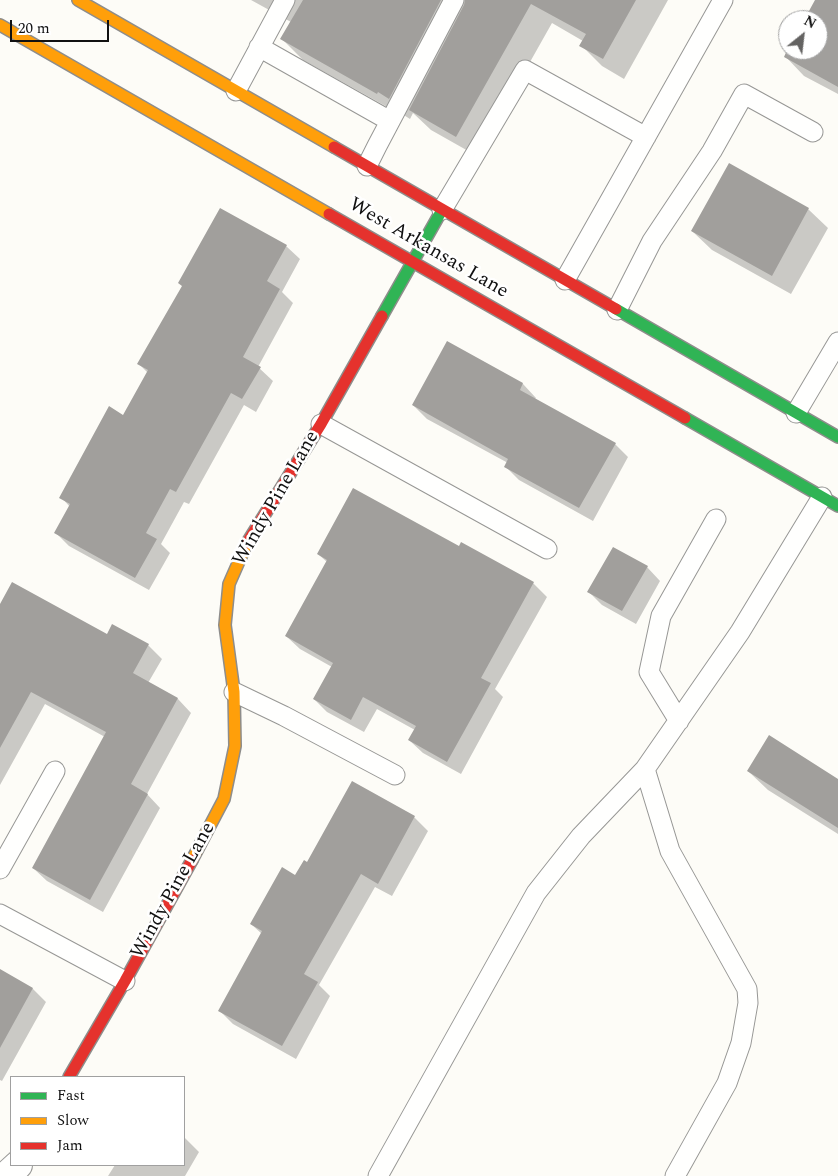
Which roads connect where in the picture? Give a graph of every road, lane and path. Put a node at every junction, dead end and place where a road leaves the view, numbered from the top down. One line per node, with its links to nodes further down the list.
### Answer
1 (78, 0): 7 (main road, West Arkansas Lane)
2 (285, 0): 6 (lane)
3 (454, 0): 8 (lane)
4 (723, 0): 10 (lane)
5 (0, 26): 13 (main road, West Arkansas Lane)
6 (259, 47): 7 (lane); 8 (lane)
7 (236, 91): 11 (main road, West Arkansas Lane)
8 (390, 121): 11 (lane)
9 (813, 132): 15 (lane)
10 (646, 137): 12 (lane); 14 (lane)
11 (367, 166): 12 (main road, West Arkansas Lane)
12 (442, 210): 13 (main road, Windy Pine Lane); 14 (main road, West Arkansas Lane)
13 (413, 262): 18 (main road, Windy Pine Lane); 20 (main road, West Arkansas Lane)
14 (565, 280): 15 (main road, West Arkansas Lane)
15 (617, 310): 17 (main road, West Arkansas Lane)
16 (838, 342): 17 (lane)
17 (796, 413): 19 (main road, West Arkansas Lane)
18 (321, 424): 22 (lane); 23 (main road, Windy Pine Lane)
19 (838, 437)
20 (830, 502): 24 (lane)
21 (716, 519): 24 (lane)
22 (547, 549)
23 (234, 692): 27 (lane); 30 (main road, Windy Pine Lane)
24 (679, 721): 25 (lane)
25 (645, 769): 34 (lane); 35 (lane)
26 (55, 771): 28 (lane)
27 (395, 775)
28 (0, 869)
29 (0, 914): 30 (lane)
30 (125, 980): 31 (main road, Windy Pine Lane)
31 (70, 1076)
32 (17, 1166): 33 (street)
33 (6, 1176)
34 (378, 1176)
35 (675, 1176)

